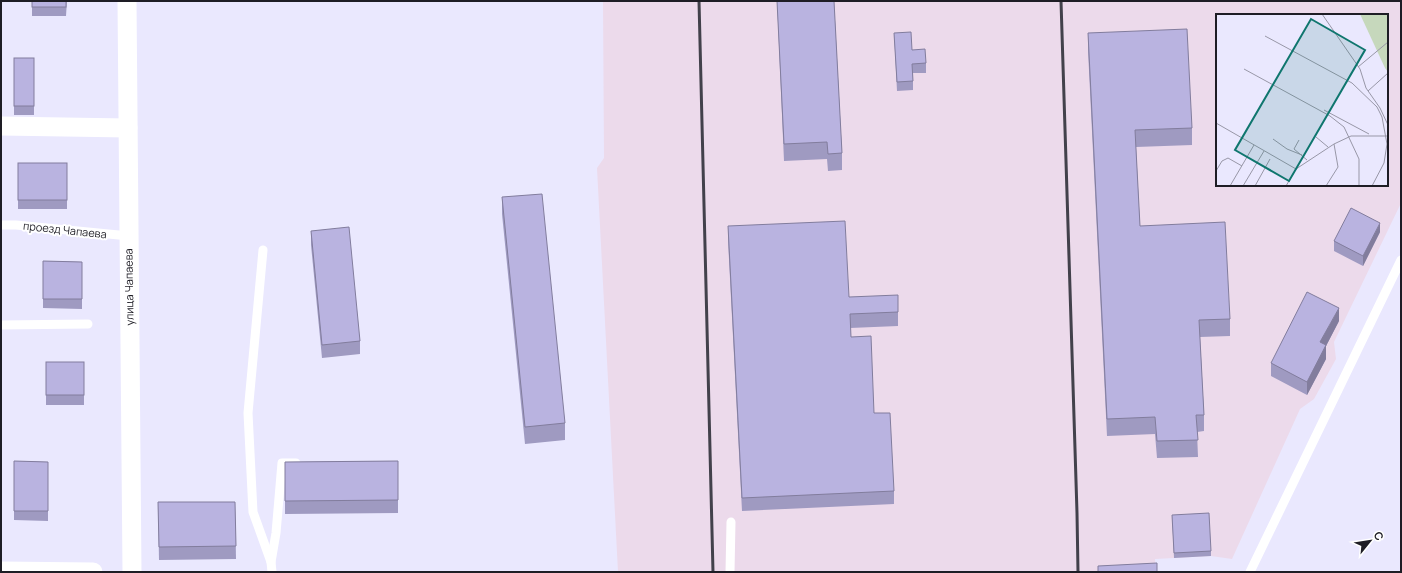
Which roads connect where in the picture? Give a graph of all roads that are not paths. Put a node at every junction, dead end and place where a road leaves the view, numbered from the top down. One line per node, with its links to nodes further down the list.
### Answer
1 (127, 1): 3 (street, улица Чапаева)
2 (1, 126): 3 (street)
3 (128, 128): 5 (street, улица Чапаева)
4 (1, 225): 5 (lane, проезд Чапаева)
5 (129, 236): 15 (street, улица Чапаева)
6 (263, 250): 12 (lane)
7 (1401, 260): 18 (lane)
8 (1, 324): 9 (lane)
9 (88, 324)
10 (303, 463): 12 (lane)
11 (731, 522): 17 (lane)
12 (271, 562): 16 (lane)
13 (1, 571): 14 (street)
14 (94, 572)
15 (132, 572)
16 (272, 572)
17 (730, 572)
18 (1250, 572)

